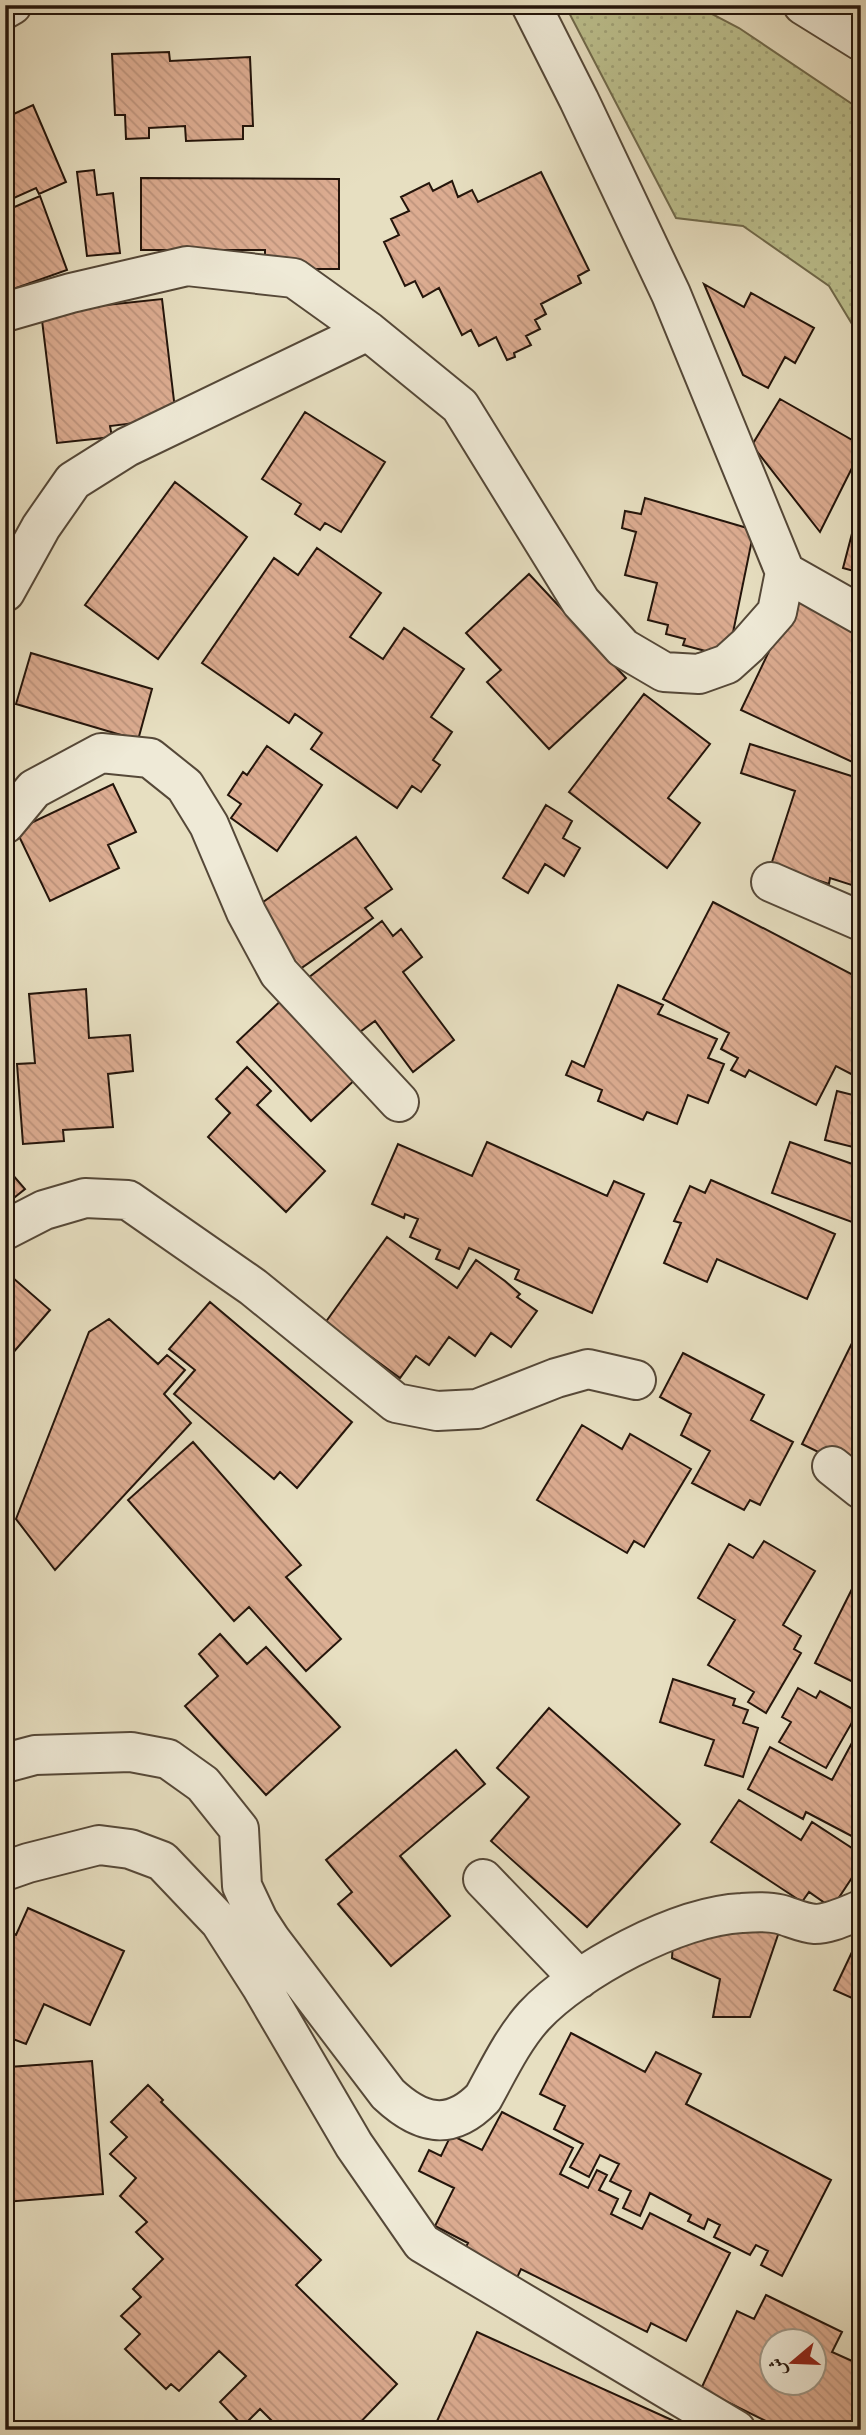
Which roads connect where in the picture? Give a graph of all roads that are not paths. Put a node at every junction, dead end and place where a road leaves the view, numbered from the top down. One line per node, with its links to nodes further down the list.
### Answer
1 (12, 5): 4 (street)
2 (531, 5): 8 (street)
3 (803, 5): 5 (street)
4 (5, 9)
5 (861, 41)
6 (5, 312): 7 (street)
7 (368, 331): 8 (street); 9 (street)
8 (785, 572): 10 (street)
9 (5, 592)
10 (861, 615)
11 (5, 824): 14 (street)
12 (771, 882): 13 (street)
13 (861, 921)
14 (399, 1102)
15 (5, 1230): 16 (street)
16 (636, 1380)
17 (5, 1763): 20 (street)
18 (5, 1871): 22 (street)
19 (483, 1879): 23 (street)
20 (242, 1886): 22 (street); 23 (street)
21 (861, 1910): 23 (street)
22 (220, 1922): 24 (street)
23 (579, 1979)
24 (736, 2430)

